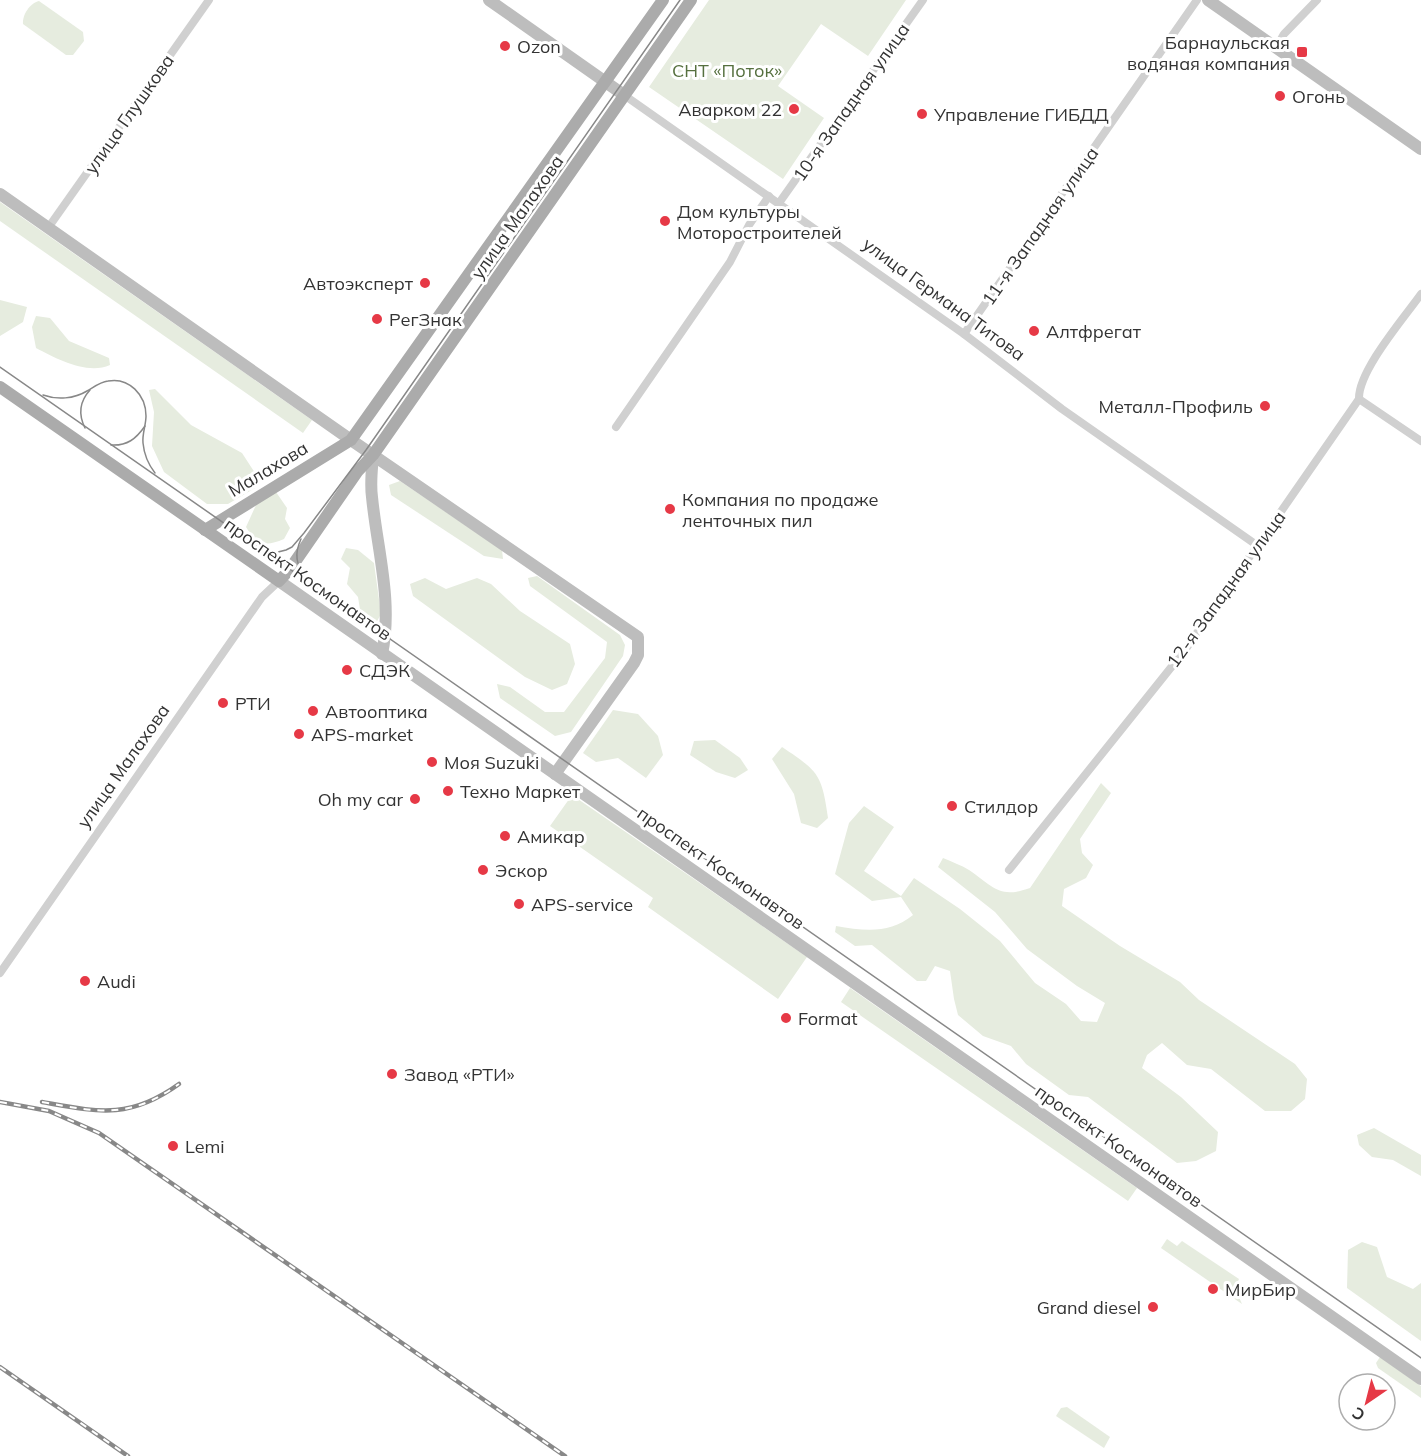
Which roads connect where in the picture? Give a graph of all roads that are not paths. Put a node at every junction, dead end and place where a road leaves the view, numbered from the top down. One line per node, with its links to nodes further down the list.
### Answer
1 (209, 0): 16 (street, улица Глушкова)
2 (489, 0): 10 (main road, улица Германа Титова)
3 (663, 0): 10 (main road, улица Малахова)
4 (691, 0): 11 (main road, улица Малахова)
5 (923, 0): 15 (street, 10-я Западная улица)
6 (1197, 0): 18 (street, 11-я Западная улица)
7 (1208, 0): 9 (main road)
8 (1317, 0): 9 (street)
9 (1276, 48): 12 (main road)
10 (605, 82): 11 (main road, улица Германа Титова); 22 (main road, улица Малахова)
11 (624, 96): 14 (street, улица Германа Титова); 24 (main road, улица Малахова)
12 (1421, 149)
13 (0, 194): 16 (main road)
14 (769, 196): 15 (street, улица Германа Титова); 21 (street)
15 (779, 203): 18 (street, улица Германа Титова)
16 (48, 228): 22 (main road)
17 (1421, 294): 20 (street, 12-я Западная улица)
18 (964, 334): 26 (street, улица Германа Титова)
19 (0, 387): 25 (main road, проспект Космонавтов)
20 (1359, 399): 23 (street); 26 (street, 12-я Западная улица)
21 (616, 427)
22 (351, 440): 24 (main road); 25 (main road, Малахова)
23 (1421, 441)
24 (373, 455): 27 (main road); 28 (main road); 29 (main road)
25 (205, 530): 27 (main road, проспект Космонавтов)
26 (1258, 546): 30 (street, 12-я Западная улица)
27 (279, 581): 28 (main road, проспект Космонавтов); 31 (street, улица Малахова)
28 (382, 654): 29 (main road, проспект Космонавтов)
29 (555, 774): 32 (main road, проспект Космонавтов)
30 (1009, 870)
31 (0, 973)
32 (1421, 1378)

